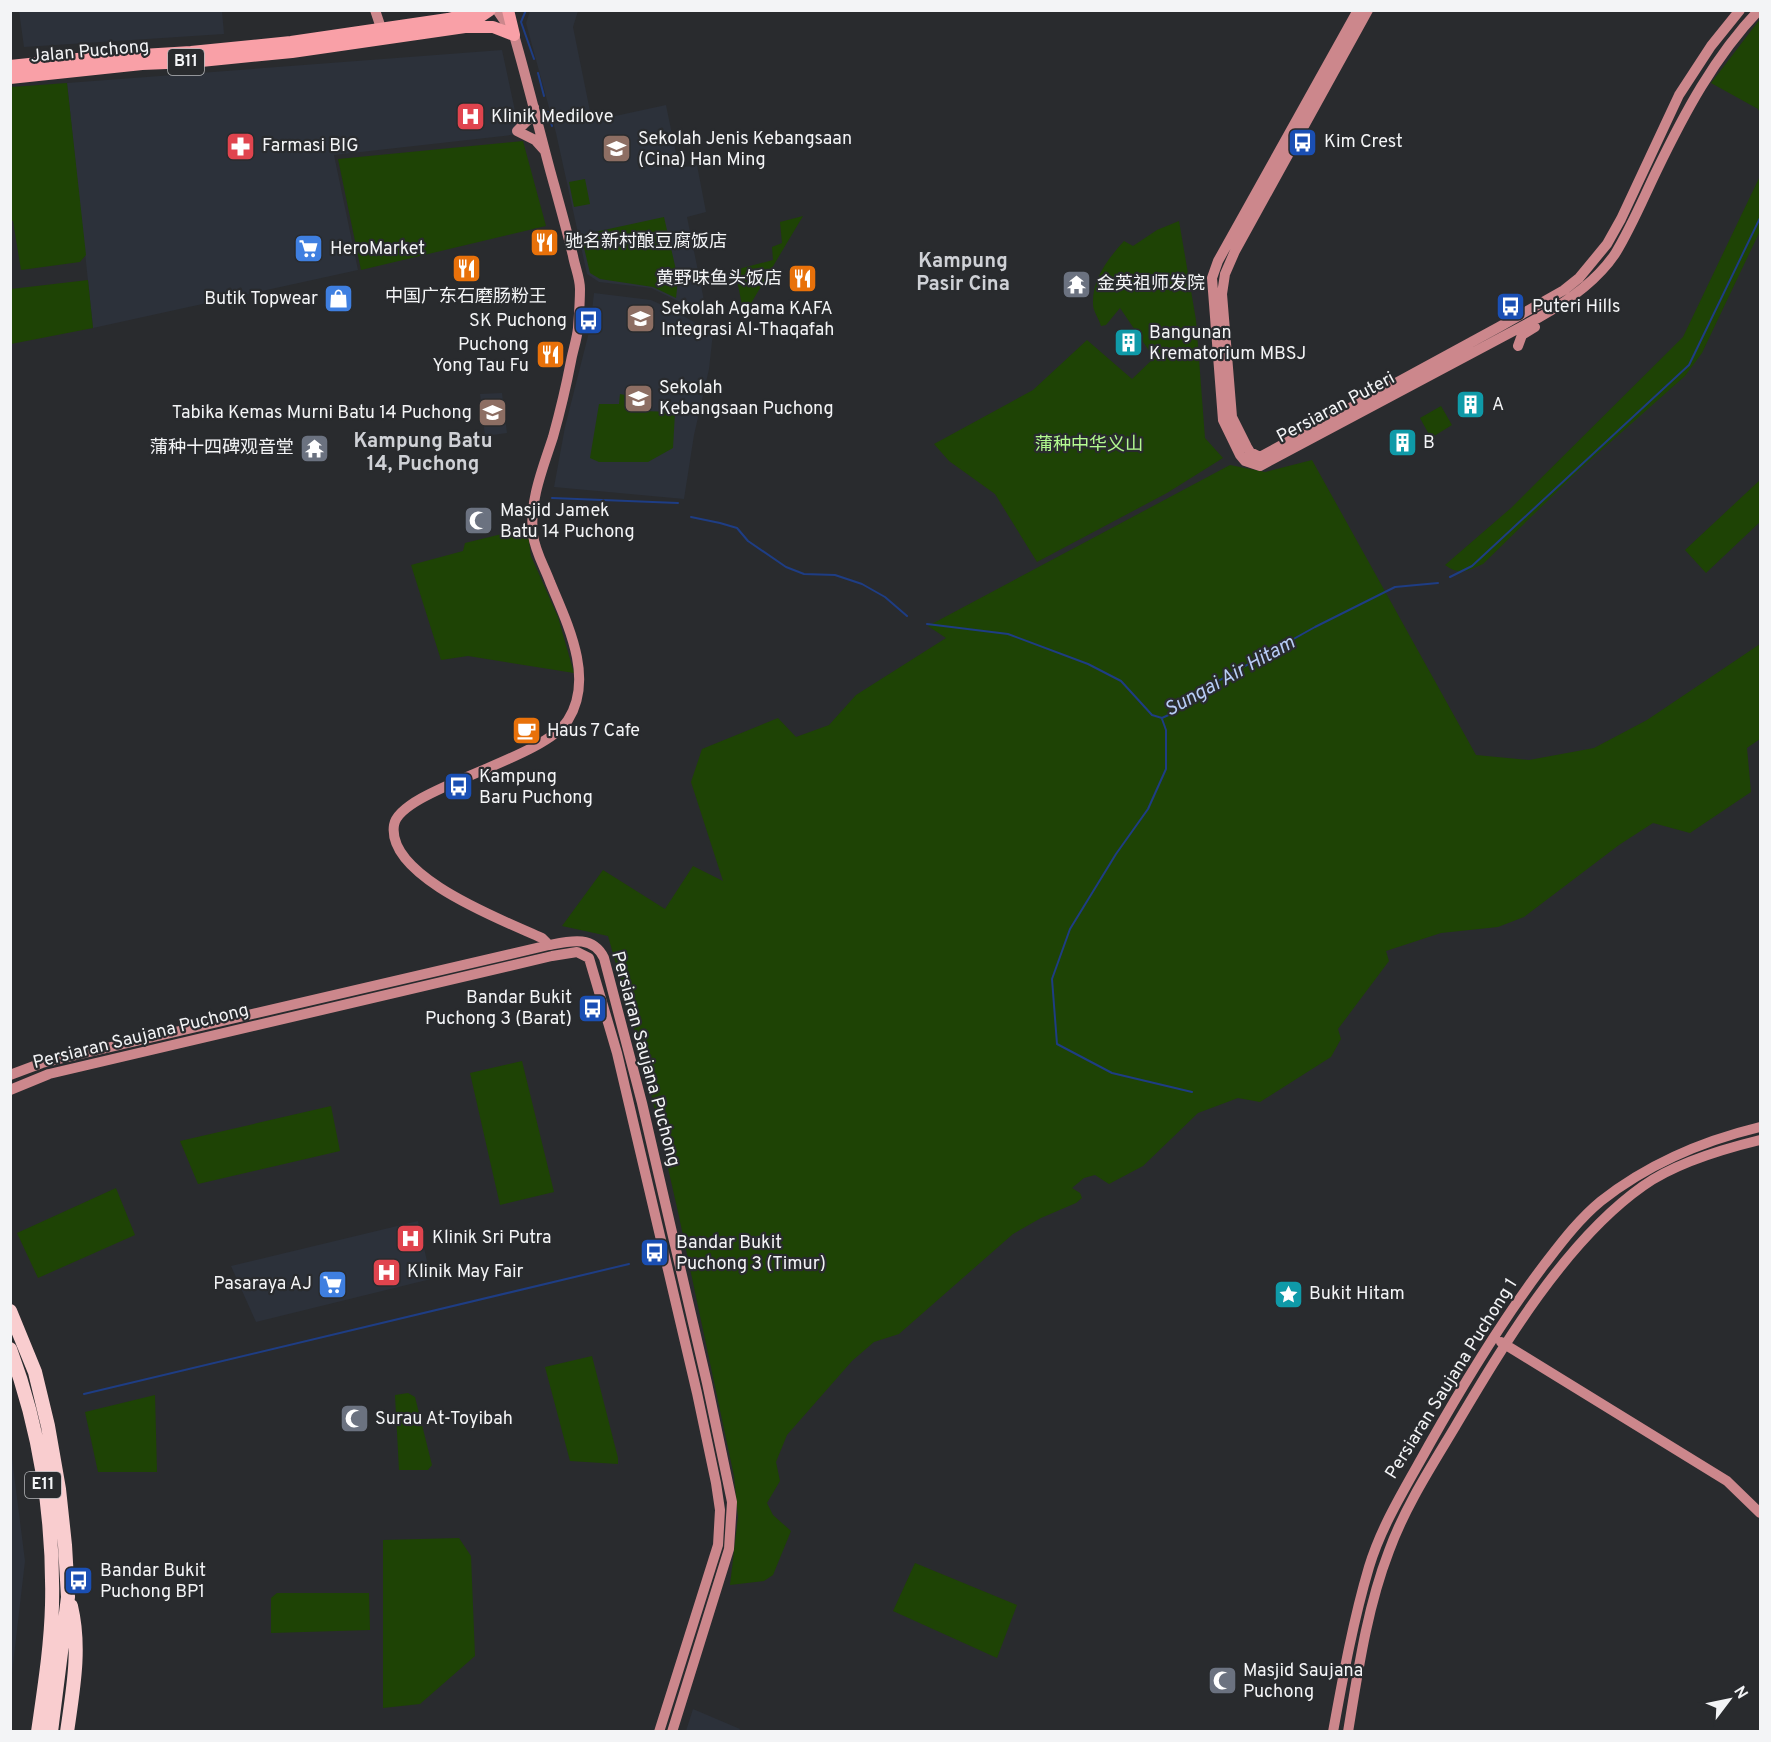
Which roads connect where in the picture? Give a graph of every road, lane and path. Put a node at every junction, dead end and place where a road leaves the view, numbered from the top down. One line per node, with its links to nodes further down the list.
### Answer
1 (375, 10): 11 (street)
2 (473, 10): 11 (main road, Jalan Puchong / B11)
3 (490, 10): 10 (main road, Jalan Puchong / B11)
4 (497, 10): 12 (street)
5 (508, 10): 12 (main road)
6 (1358, 10): 18 (street, Persiaran Puteri)
7 (1368, 10): 8 (street, Persiaran Puteri)
8 (1740, 10)
9 (1759, 10): 18 (street, Persiaran Puteri)
10 (465, 27): 12 (main road); 13 (main road, Jalan Puchong / B11)
11 (381, 28): 13 (main road, Jalan Puchong / B11)
12 (514, 35): 16 (street)
13 (78, 64): 14 (main road, Jalan Puchong / B11); 15 (main road, Jalan Puchong / B11)
14 (10, 66)
15 (10, 78)
16 (534, 107): 17 (street); 17 (street)
17 (545, 150): 20 (street)
18 (1560, 306): 19 (street)
19 (1518, 346)
20 (549, 945): 21 (street, Persiaran Saujana Puchong); 35 (street, Persiaran Saujana Puchong)
21 (10, 1074)
22 (10, 1090): 34 (street, Persiaran Saujana Puchong)
23 (1761, 1127): 26 (street, Persiaran Saujana Puchong 1)
24 (1761, 1140): 27 (street, Persiaran Saujana Puchong 1)
25 (10, 1311): 30 (highway, E11)
26 (1493, 1337): 27 (street); 36 (street, Persiaran Saujana Puchong 1)
27 (1506, 1344): 29 (street); 37 (street, Persiaran Saujana Puchong 1)
28 (10, 1349): 32 (highway, E11)
29 (1761, 1513)
30 (68, 1597): 31 (highway); 33 (highway, E11)
31 (68, 1727)
32 (38, 1731)
33 (51, 1731)
34 (659, 1731)
35 (672, 1731)
36 (1333, 1731)
37 (1348, 1731)

